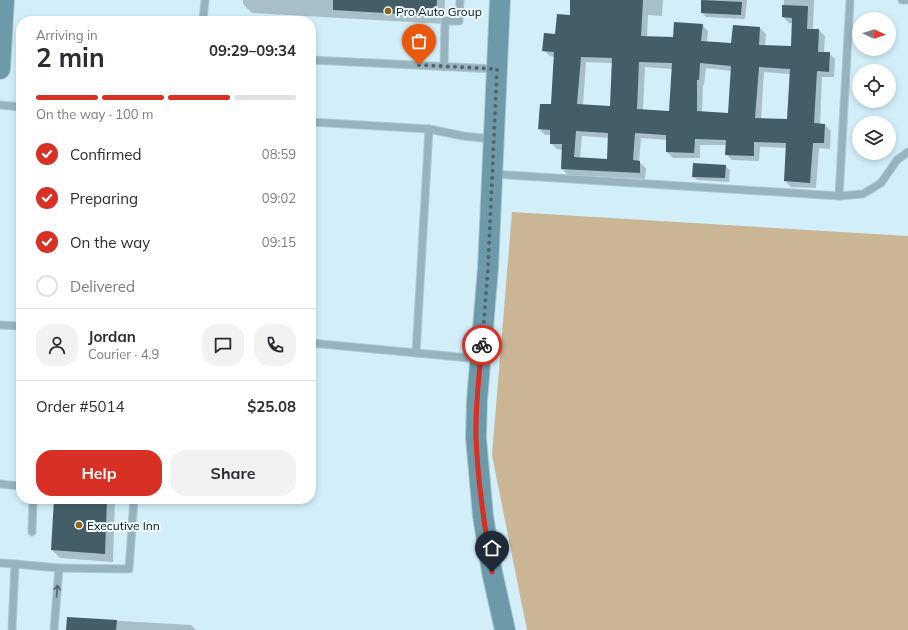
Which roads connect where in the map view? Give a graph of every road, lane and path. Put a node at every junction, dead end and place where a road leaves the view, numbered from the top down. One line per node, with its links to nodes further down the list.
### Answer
1 (4, 0): 11 (street)
2 (205, 0): 8 (lane)
3 (460, 0): 10 (lane)
4 (500, 0): 12 (street)
5 (850, 0): 20 (lane)
6 (902, 0): 7 (lane)
7 (908, 0)
8 (203, 16)
9 (316, 60): 10 (lane)
10 (444, 67): 12 (lane)
11 (0, 69)
12 (497, 69): 17 (street)
13 (0, 105): 14 (lane)
14 (16, 107)
15 (316, 122): 16 (lane)
16 (429, 129): 17 (lane); 24 (lane)
17 (494, 139): 19 (street)
18 (908, 152): 20 (lane)
19 (492, 174): 20 (lane); 25 (street)
20 (839, 196)
21 (0, 325): 22 (lane)
22 (16, 326)
23 (316, 343): 24 (lane)
24 (416, 353): 25 (lane)
25 (480, 359): 36 (street)
26 (0, 484): 27 (lane)
27 (16, 486)
28 (34, 504): 30 (lane)
29 (134, 504): 33 (lane)
30 (32, 532)
31 (0, 563): 32 (lane)
32 (15, 564): 33 (lane); 34 (lane)
33 (59, 568): 35 (lane, one-way to 33)
34 (12, 630)
35 (54, 630)
36 (505, 630)

